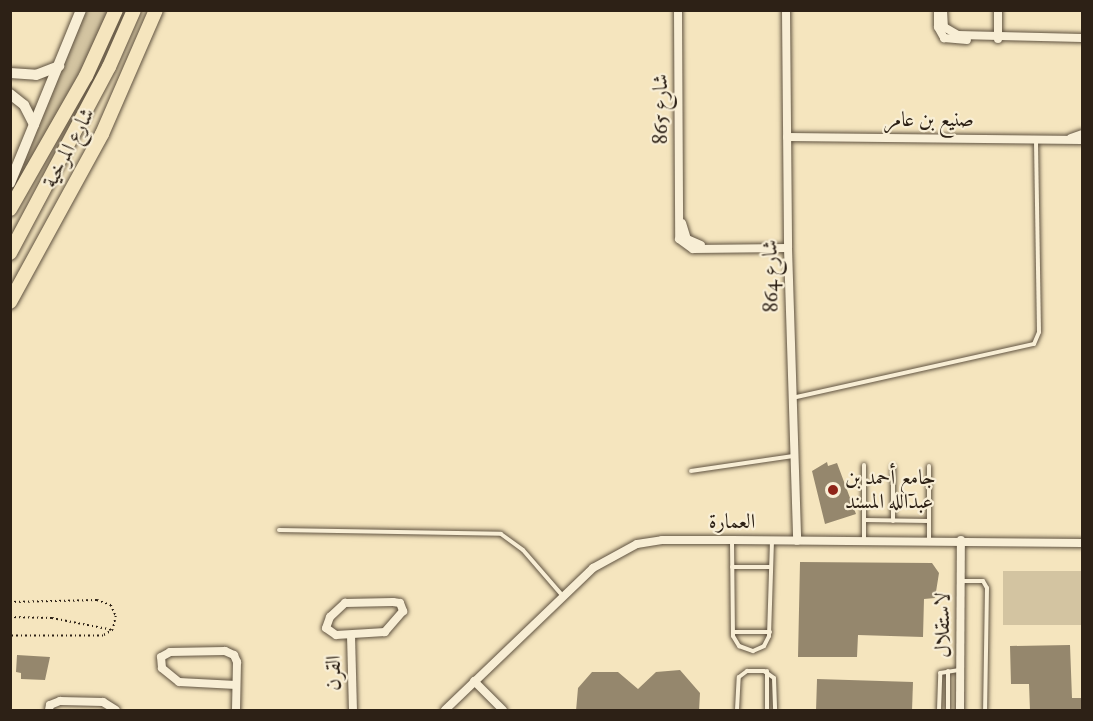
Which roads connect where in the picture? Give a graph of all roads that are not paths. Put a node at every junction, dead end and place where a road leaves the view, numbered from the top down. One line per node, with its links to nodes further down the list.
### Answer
1 (81, 10): 13 (main road, شارع المرخية)
2 (116, 10): 23 (highway)
3 (134, 10): 25 (highway, شارع المرخية)
4 (156, 10): 26 (highway, شارع المرخية)
5 (678, 10): 24 (street, شارع 865)
6 (786, 10): 18 (street, شارع 864)
7 (938, 10): 10 (street)
8 (943, 10): 10 (street)
9 (998, 10): 12 (street)
10 (973, 38): 12 (street)
11 (1083, 38): 12 (street)
12 (998, 39)
13 (59, 66): 14 (main road); 16 (main road, شارع المرخية)
14 (10, 73)
15 (10, 94): 16 (main road)
16 (34, 125): 22 (main road, شارع المرخية)
17 (1083, 134): 20 (street, صنيع بن عامر)
18 (787, 137): 19 (street, صنيع بن عامر); 24 (street, شارع 864)
19 (1036, 138): 20 (street, صنيع بن عامر); 27 (lane)
20 (1071, 138): 21 (street, صنيع بن عامر)
21 (1083, 140)
22 (10, 183)
23 (10, 209)
24 (788, 248): 27 (street, شارع 864)
25 (10, 253)
26 (10, 302)
27 (792, 398): 28 (street, شارع 864)
28 (794, 456): 32 (lane); 42 (street, شارع 864)
29 (864, 465): 33 (lane)
30 (893, 466): 34 (lane)
31 (929, 466): 35 (lane)
32 (691, 471)
33 (864, 520): 34 (lane); 39 (lane)
34 (893, 520): 35 (lane)
35 (929, 521): 40 (lane)
36 (279, 530): 47 (lane)
37 (732, 540): 38 (street, العمارة); 44 (lane); 47 (street, العمارة)
38 (772, 540): 42 (street, العمارة); 45 (lane)
39 (864, 540): 40 (street, العمارة); 42 (street, العمارة)
40 (928, 540): 41 (street, العمارة)
41 (961, 540): 43 (street, العمارة); 46 (street, لاستقلال)
42 (796, 541)
43 (1083, 543)
44 (732, 567): 45 (lane); 48 (lane)
45 (771, 567): 49 (lane)
46 (961, 581): 51 (street, لاستقلال); 68 (lane)
47 (562, 595): 54 (street, العمارة)
48 (733, 632): 49 (lane); 49 (lane)
49 (770, 632)
50 (351, 635): 50 (street, القرن); 59 (street, القرن)
51 (960, 670): 53 (lane); 67 (street, لاستقلال)
52 (767, 671): 62 (lane); 63 (lane); 64 (lane)
53 (948, 671): 65 (lane); 66 (lane)
54 (474, 681): 60 (street, العمارة); 61 (street)
55 (236, 686): 55 (street); 58 (street)
56 (49, 711): 57 (street)
57 (116, 711)
58 (236, 711)
59 (353, 711)
60 (444, 711)
61 (503, 711)
62 (737, 711)
63 (767, 711)
64 (775, 711)
65 (939, 711)
66 (948, 711)
67 (960, 711)
68 (985, 711)

